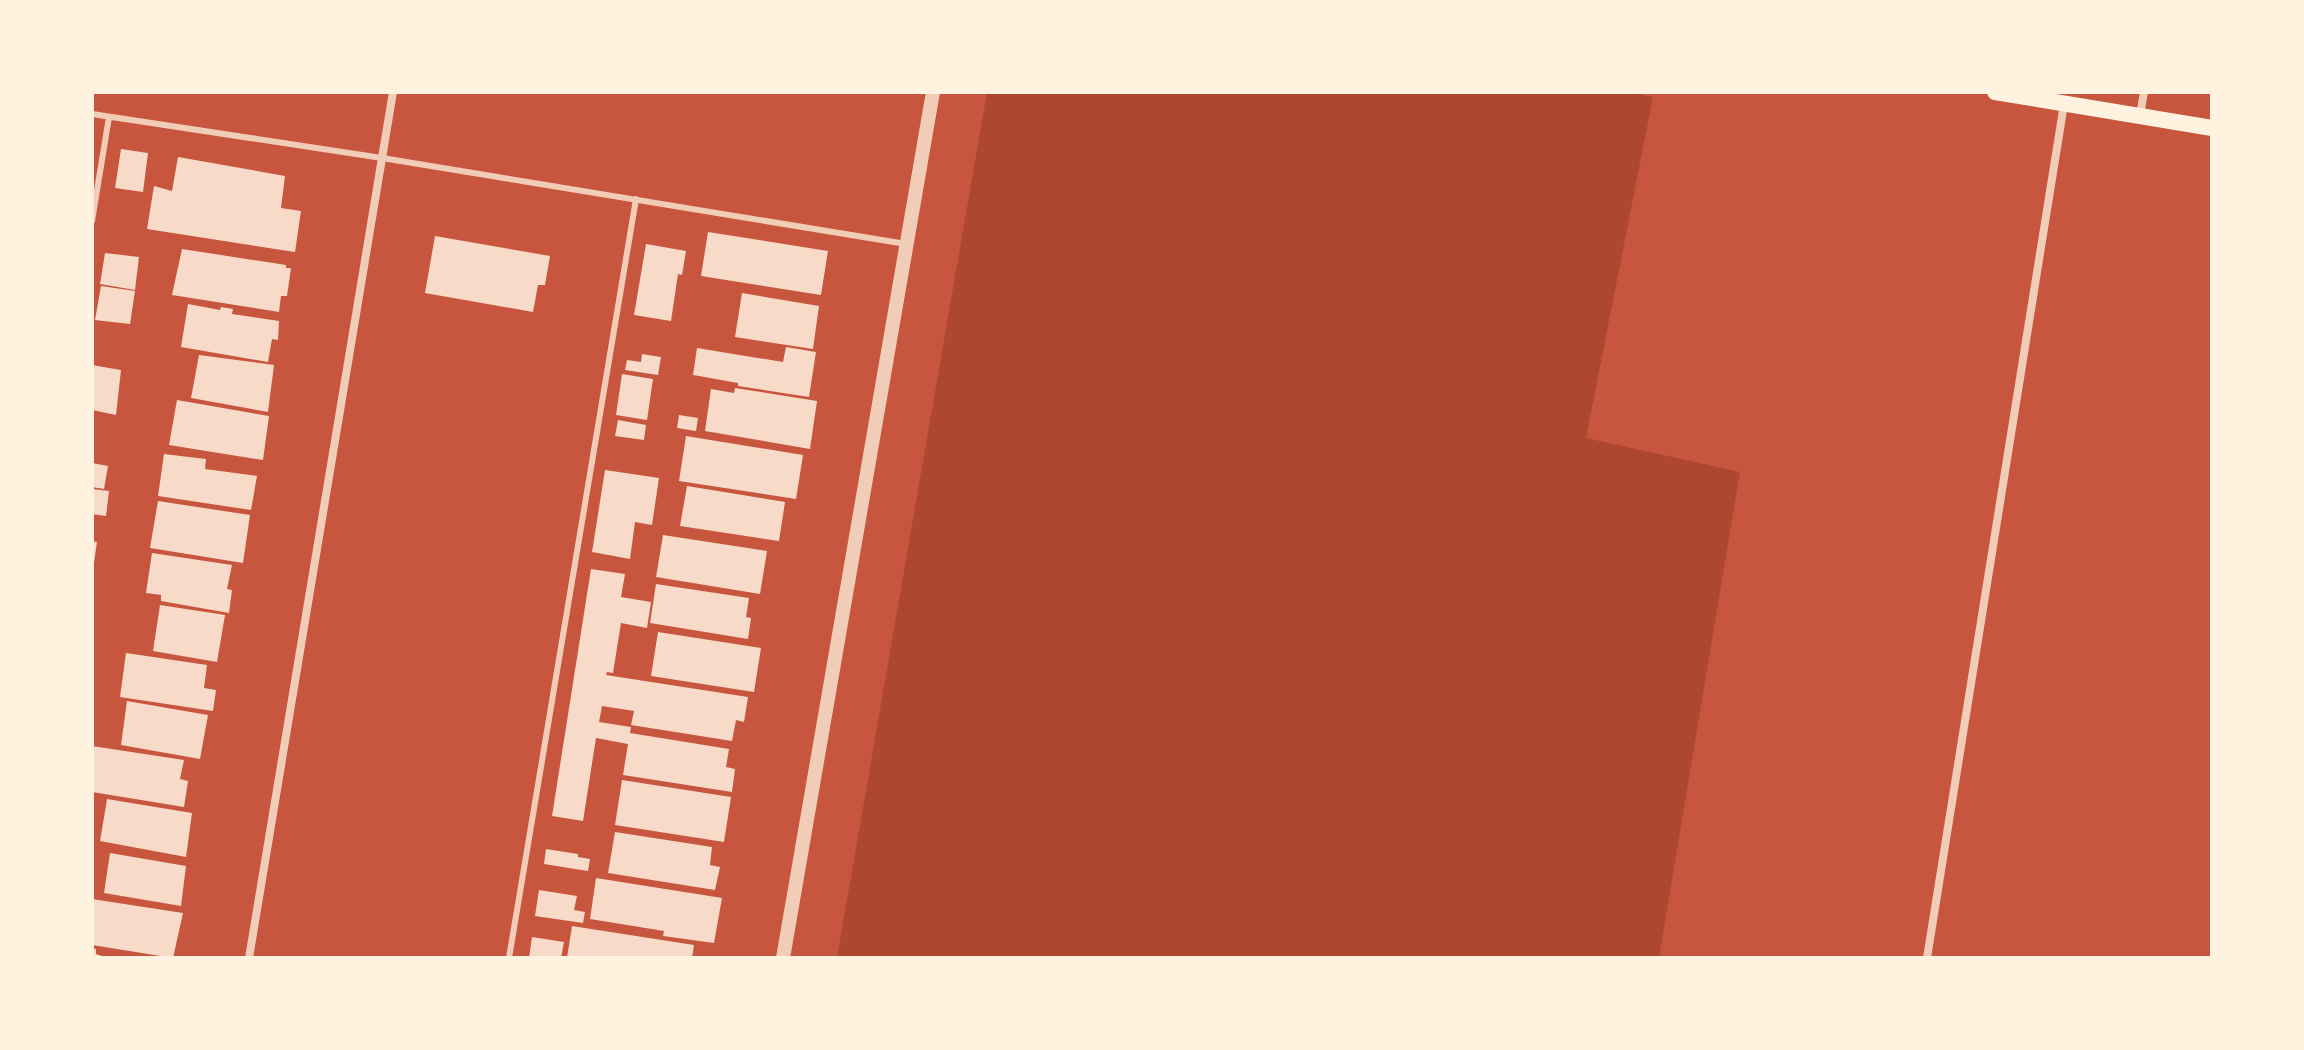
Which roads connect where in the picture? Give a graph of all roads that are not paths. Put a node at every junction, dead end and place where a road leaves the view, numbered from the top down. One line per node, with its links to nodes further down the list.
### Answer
1 (393, 92): 10 (street)
2 (933, 92): 13 (street)
3 (1995, 92): 5 (main road)
4 (2144, 92): 7 (street)
5 (2064, 103): 7 (main road); 17 (street)
6 (92, 114): 8 (lane)
7 (2140, 116): 9 (main road)
8 (109, 117): 10 (lane); 12 (lane)
9 (2212, 128)
10 (382, 158): 11 (lane); 14 (street)
11 (636, 199): 13 (lane); 15 (lane)
12 (92, 221)
13 (906, 244): 16 (street)
14 (249, 958)
15 (509, 958)
16 (783, 958)
17 (1927, 958)

